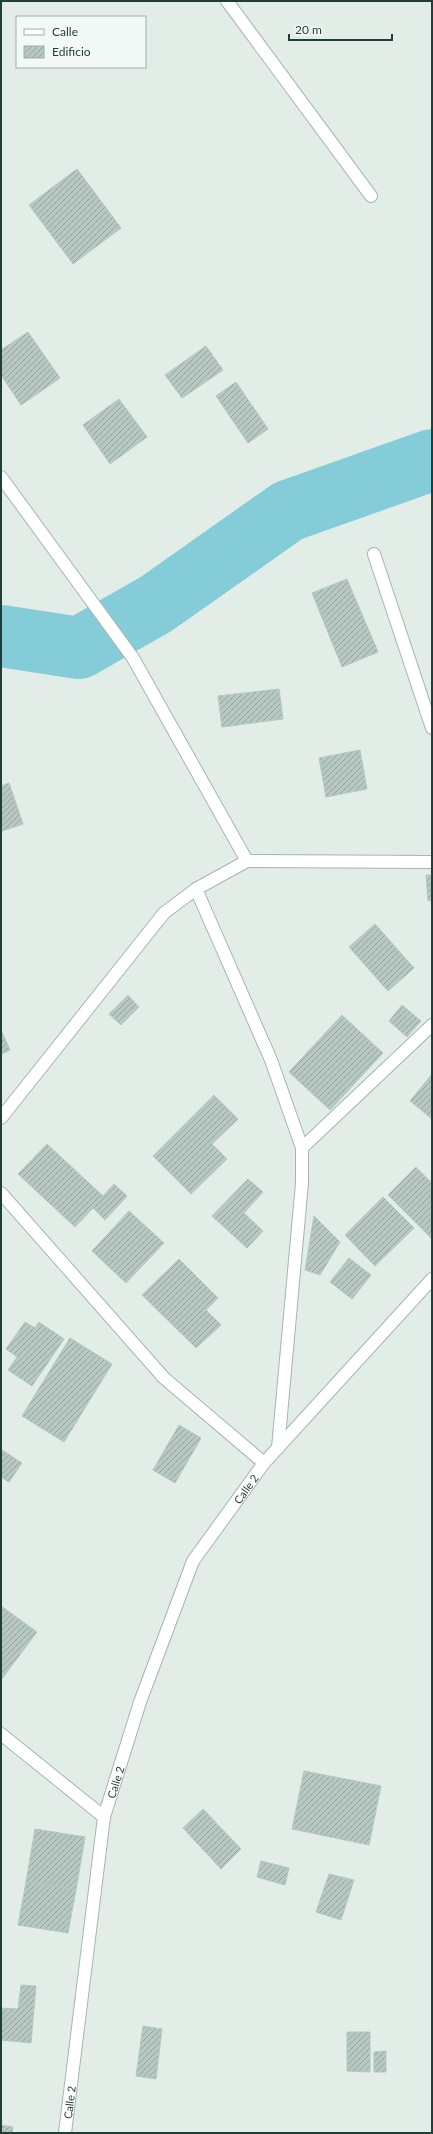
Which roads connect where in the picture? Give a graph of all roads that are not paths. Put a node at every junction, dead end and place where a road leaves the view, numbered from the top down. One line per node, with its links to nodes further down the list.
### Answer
1 (227, 1): 2 (street)
2 (371, 196)
3 (1, 477): 6 (street)
4 (374, 554): 5 (street)
5 (432, 728)
6 (246, 861): 7 (street); 8 (street)
7 (432, 862)
8 (196, 889): 10 (street); 11 (street)
9 (432, 1025): 11 (street)
10 (1, 1118)
11 (302, 1148): 14 (street)
12 (1, 1193): 15 (street)
13 (432, 1279): 14 (street, Calle 2)
14 (278, 1448): 15 (street, Calle 2)
15 (264, 1463): 17 (street, Calle 2)
16 (1, 1734): 17 (street)
17 (104, 1817): 18 (street, Calle 2)
18 (65, 2133)

